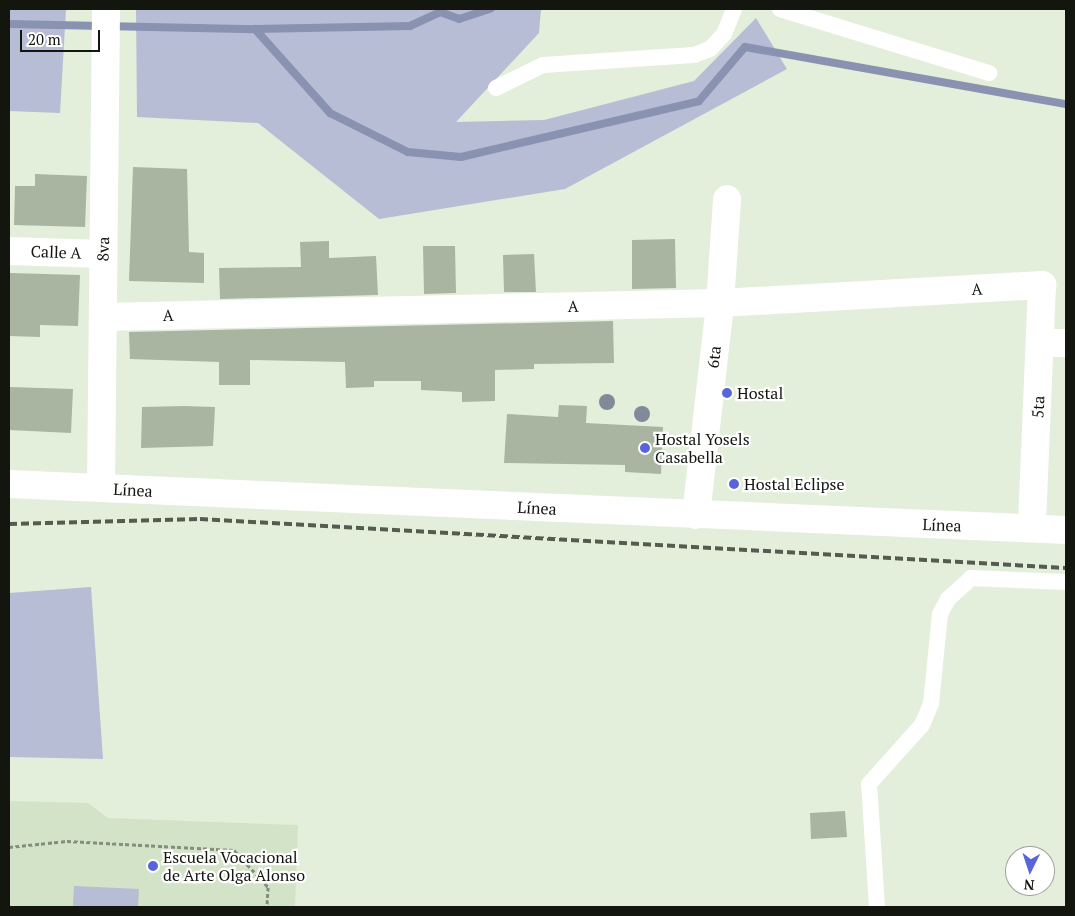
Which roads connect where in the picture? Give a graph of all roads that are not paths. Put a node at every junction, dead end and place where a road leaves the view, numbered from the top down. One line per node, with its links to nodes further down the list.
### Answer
1 (106, 9): 8 (street, 8va)
2 (734, 9): 5 (lane)
3 (780, 9): 4 (lane)
4 (989, 73)
5 (496, 88)
6 (727, 199): 10 (street, 6ta)
7 (9, 251): 8 (street, Calle A)
8 (103, 254): 11 (street, 8va)
9 (1042, 285): 10 (street, A); 12 (street, 5ta)
10 (720, 303): 11 (street, A); 15 (street, 6ta)
11 (103, 317): 14 (street, 8va)
12 (1054, 343): 16 (street, 5ta)
13 (9, 484): 14 (street, Línea)
14 (102, 488): 15 (street, Línea)
15 (696, 515): 16 (street, Línea)
16 (1032, 528): 17 (street, Línea)
17 (1066, 530)
18 (1066, 582): 19 (lane)
19 (877, 907)

